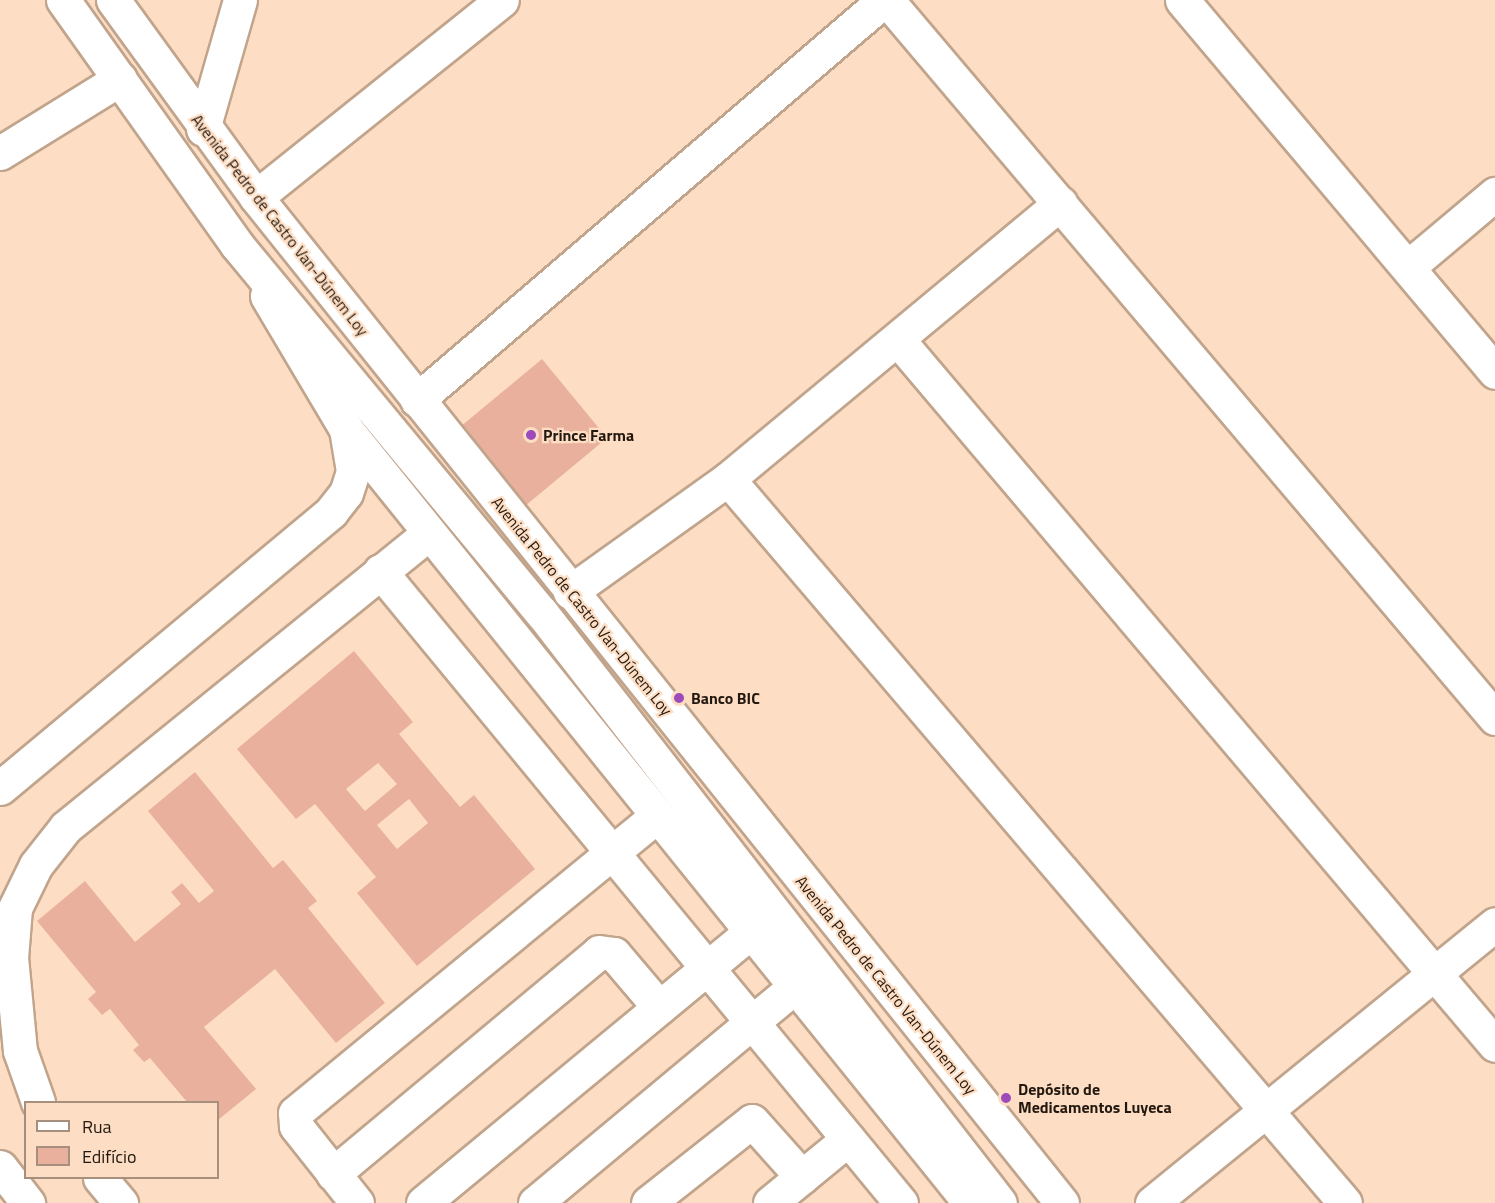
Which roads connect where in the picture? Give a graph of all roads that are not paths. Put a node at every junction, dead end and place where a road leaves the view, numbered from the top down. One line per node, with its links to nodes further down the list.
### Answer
1 (63, 0): 8 (main road)
2 (113, 0): 9 (main road, Avenida Pedro de Castro Van-Dúnem Loy)
3 (240, 0): 9 (main road)
4 (502, 0): 7 (main road)
5 (885, 0): 13 (main road); 18 (main road)
6 (1193, 4): 15 (main road)
7 (481, 10): 12 (main road)
8 (120, 79): 10 (main road); 14 (main road)
9 (203, 129): 12 (main road, Avenida Pedro de Castro Van-Dúnem Loy)
10 (0, 153)
11 (1495, 194): 15 (main road)
12 (256, 197): 18 (main road, Avenida Pedro de Castro Van-Dúnem Loy)
13 (1060, 203): 16 (main road); 24 (main road)
14 (237, 245): 19 (main road); 52 (main road)
15 (1408, 267): 17 (main road)
16 (899, 341): 20 (main road); 31 (main road)
17 (1495, 372)
18 (417, 400): 23 (main road, Avenida Pedro de Castro Van-Dúnem Loy)
19 (346, 429): 21 (main road); 25 (main road)
20 (728, 479): 23 (main road); 37 (main road)
21 (427, 535): 22 (main road); 26 (main road)
22 (380, 571): 27 (main road); 36 (main road)
23 (570, 592): 53 (main road, Avenida Pedro de Castro Van-Dúnem Loy)
24 (1495, 718)
25 (0, 788)
26 (657, 816): 27 (main road); 29 (main road)
27 (611, 851): 30 (main road); 40 (main road)
28 (1495, 924): 31 (main road)
29 (751, 932): 30 (main road); 32 (main road)
30 (708, 968): 33 (main road); 34 (main road)
31 (1435, 973): 35 (main road); 37 (main road)
32 (795, 986): 34 (main road); 43 (main road)
33 (659, 1007): 40 (main road); 47 (main road)
34 (752, 1022): 38 (main road); 48 (main road)
35 (1495, 1045)
36 (38, 1101)
37 (1269, 1109): 54 (main road); 55 (main road)
38 (848, 1139): 41 (main road); 51 (main road)
39 (0, 1167): 44 (main road)
40 (333, 1174): 46 (main road)
41 (802, 1176): 49 (main road); 50 (main road)
42 (101, 1179): 45 (main road)
43 (958, 1199)
44 (28, 1203)
45 (121, 1203)
46 (357, 1203)
47 (423, 1203)
48 (535, 1203)
49 (648, 1203)
50 (770, 1203)
51 (901, 1203)
52 (1000, 1203)
53 (1062, 1203)
54 (1152, 1203)
55 (1345, 1203)

